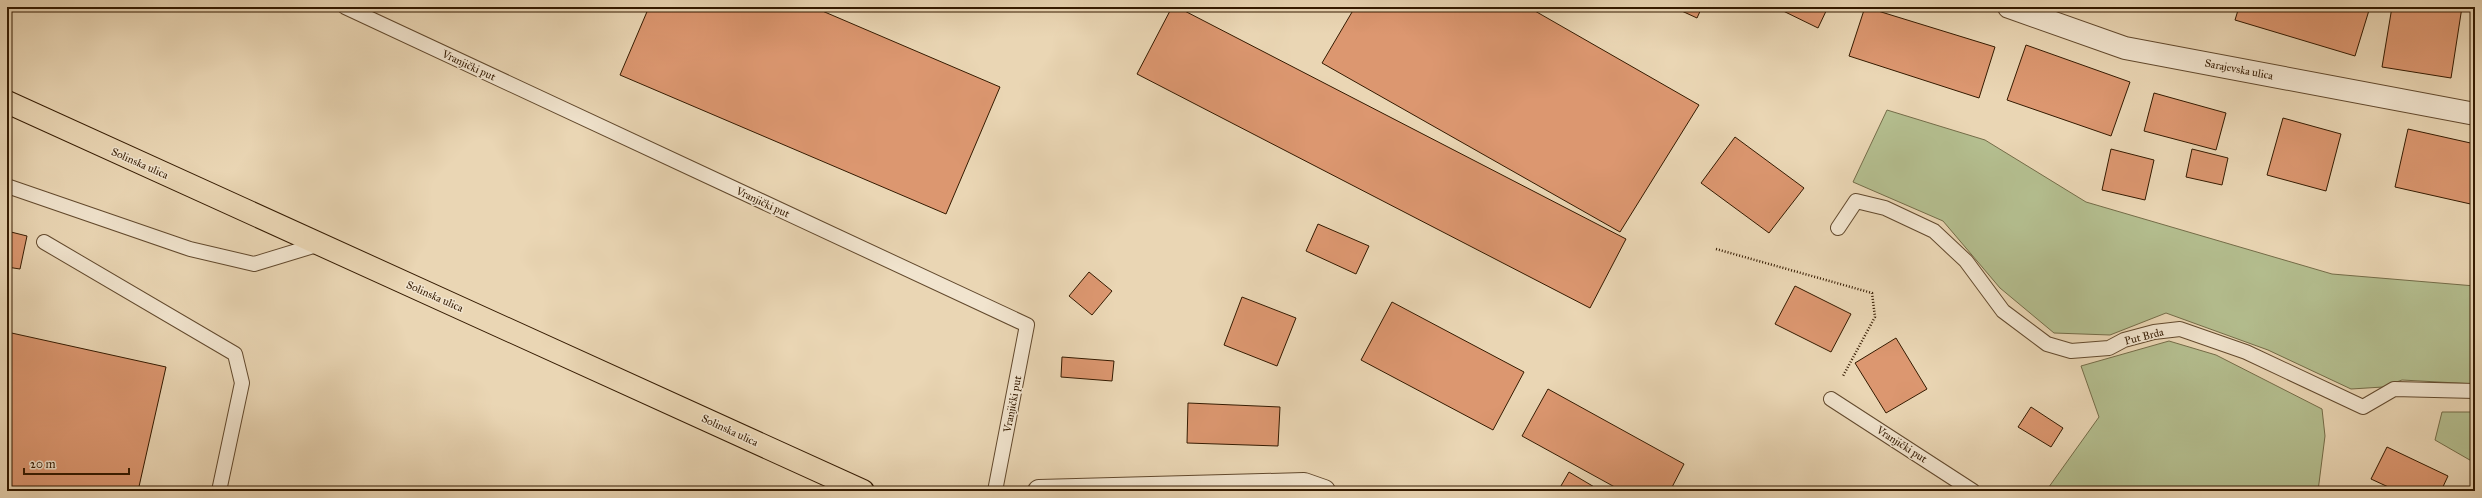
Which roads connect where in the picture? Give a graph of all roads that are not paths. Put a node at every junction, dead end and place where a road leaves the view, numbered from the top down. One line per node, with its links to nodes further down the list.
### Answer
1 (345, 7): 13 (lane, Vranjički put)
2 (2009, 7): 4 (street, Sarajevska ulica)
3 (7, 102): 8 (main road, Solinska ulica)
4 (2475, 114)
5 (7, 186): 8 (lane)
6 (1838, 228): 9 (lane, Put Brda)
7 (44, 242): 11 (lane)
8 (320, 244): 12 (main road, Solinska ulica)
9 (2475, 391)
10 (1831, 399): 16 (lane, Vranjički put)
11 (219, 491)
12 (863, 491)
13 (995, 491)
14 (1039, 491): 15 (street)
15 (1324, 491)
16 (1973, 491)

